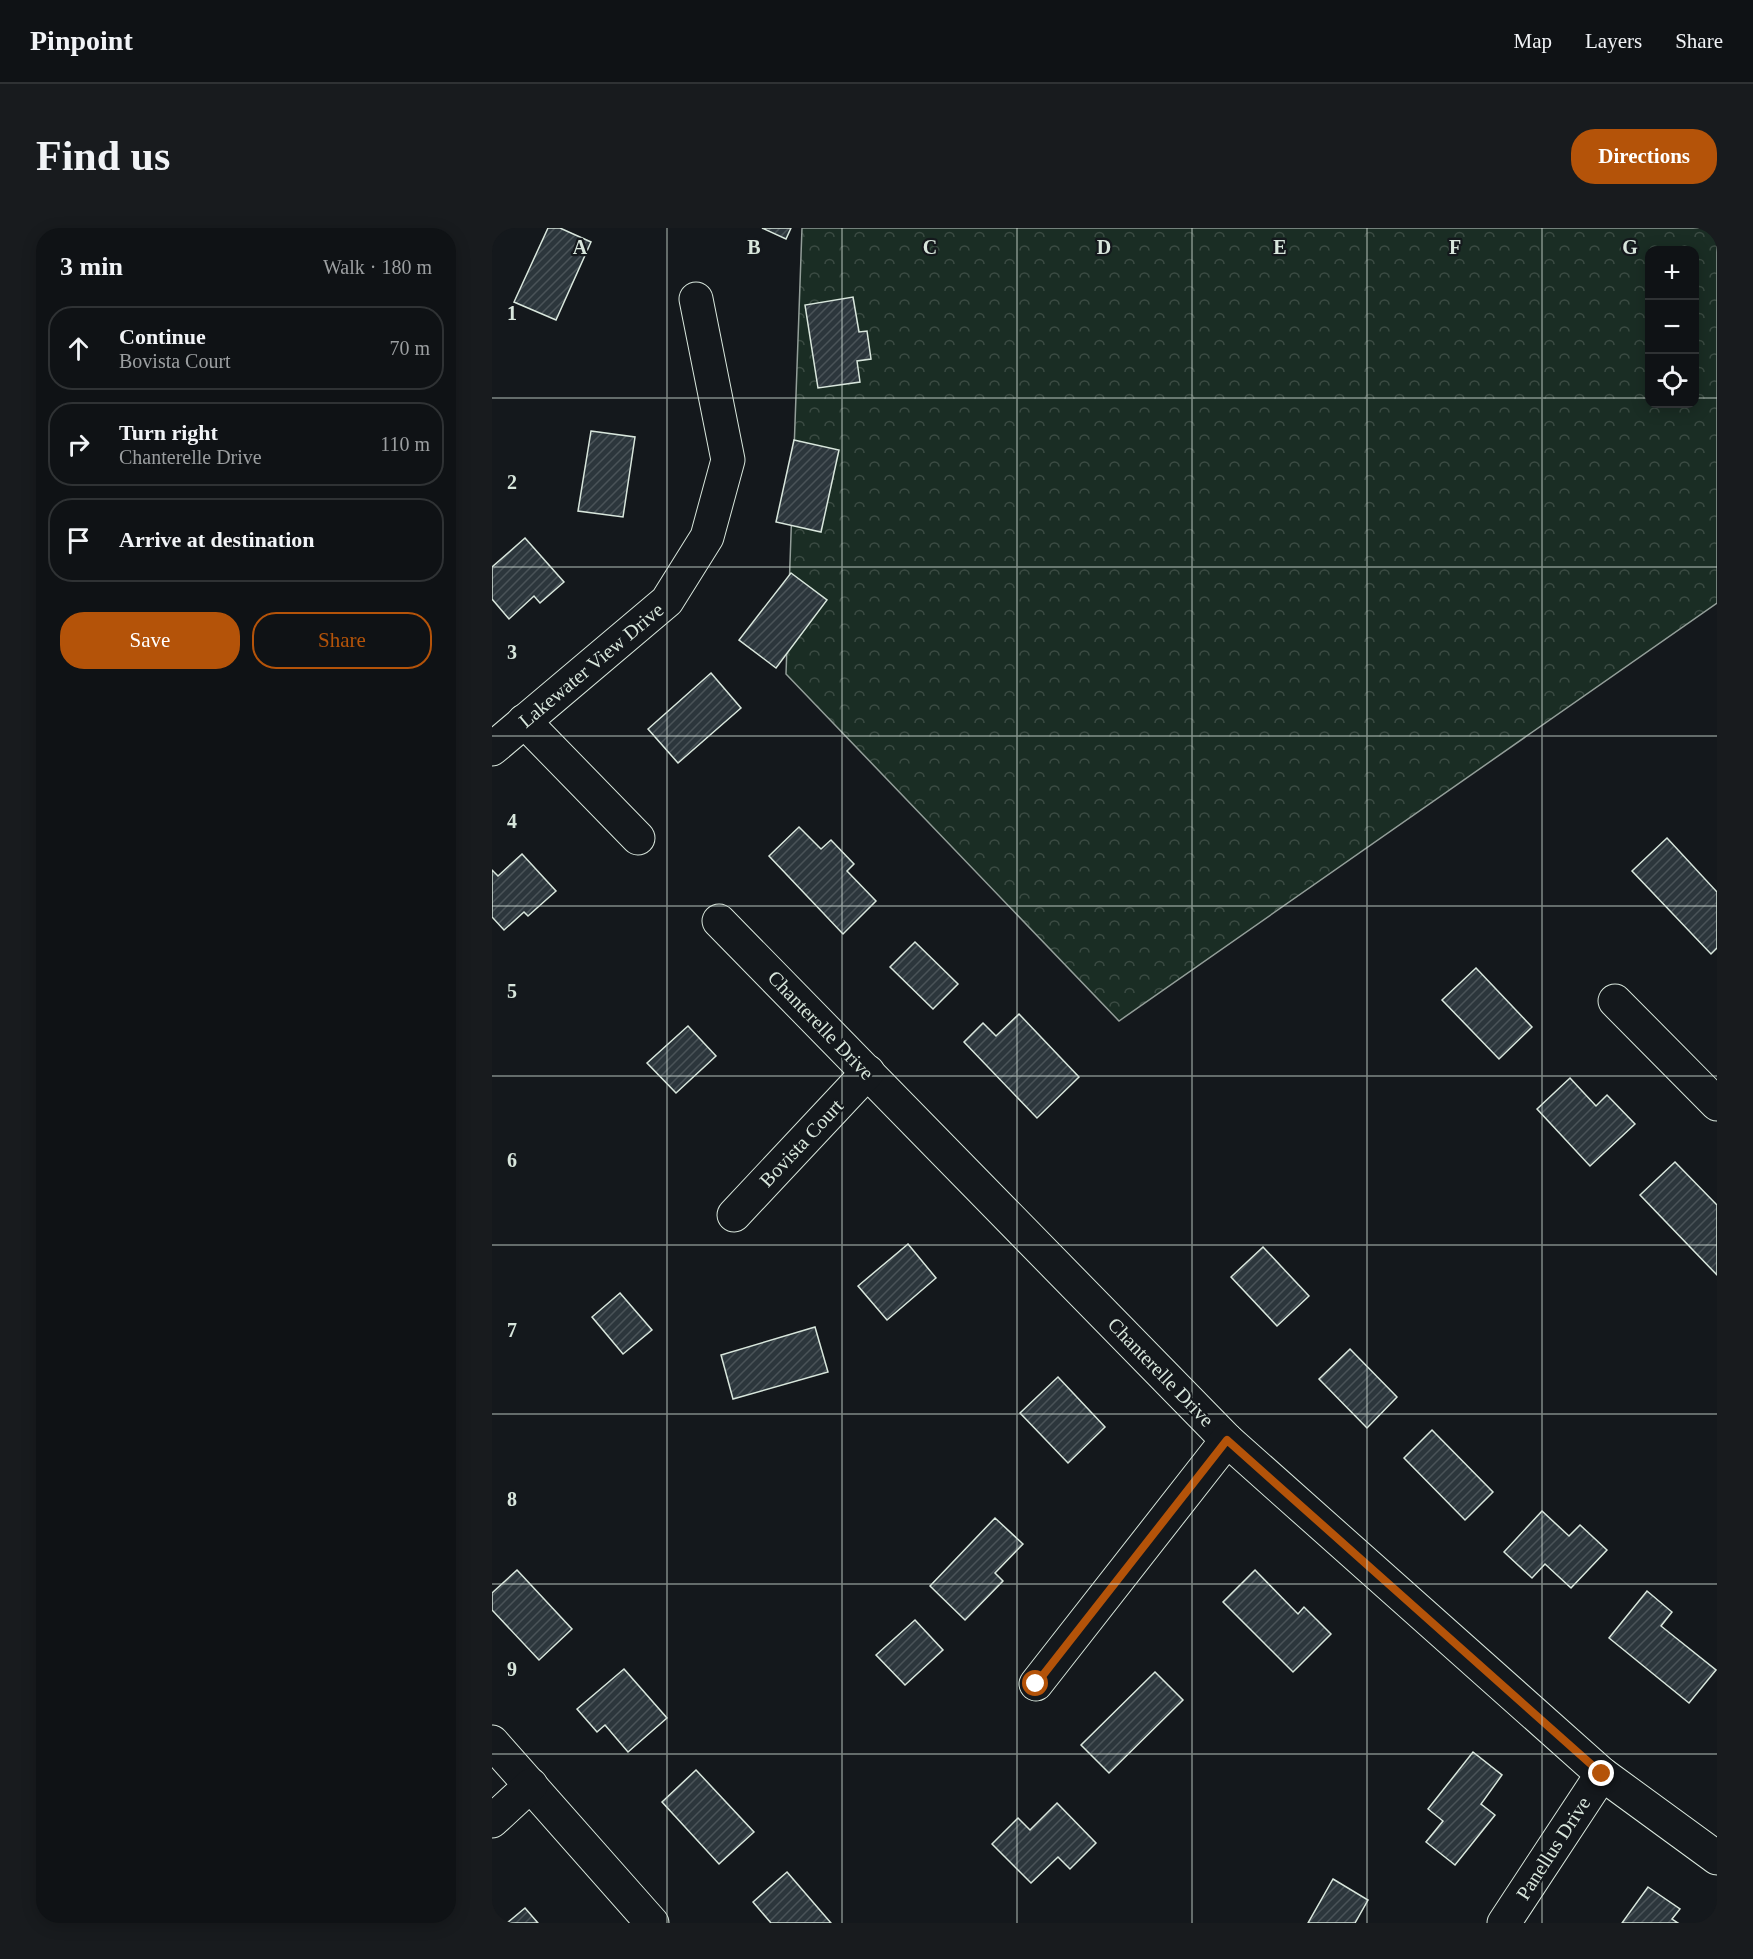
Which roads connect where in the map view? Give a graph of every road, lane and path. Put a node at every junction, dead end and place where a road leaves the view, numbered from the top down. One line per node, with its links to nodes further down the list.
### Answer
1 (696, 299): 2 (street, Lakewater View Drive)
2 (524, 721): 3 (street, Lakewater View Drive); 4 (street)
3 (492, 749)
4 (638, 838)
5 (719, 921): 7 (street, Chanterelle Drive)
6 (1615, 1001): 8 (street)
7 (868, 1072): 9 (street, Bovista Court); 10 (street, Chanterelle Drive)
8 (1717, 1104)
9 (734, 1215)
10 (1227, 1440): 11 (street); 13 (street, Chanterelle Drive)
11 (1036, 1684)
12 (492, 1742): 14 (street)
13 (1602, 1774): 16 (street, Chanterelle Drive); 18 (street, Panellus Drive)
14 (531, 1785): 15 (street); 17 (street)
15 (492, 1821)
16 (1717, 1858)
17 (652, 1923)
18 (1504, 1923)

